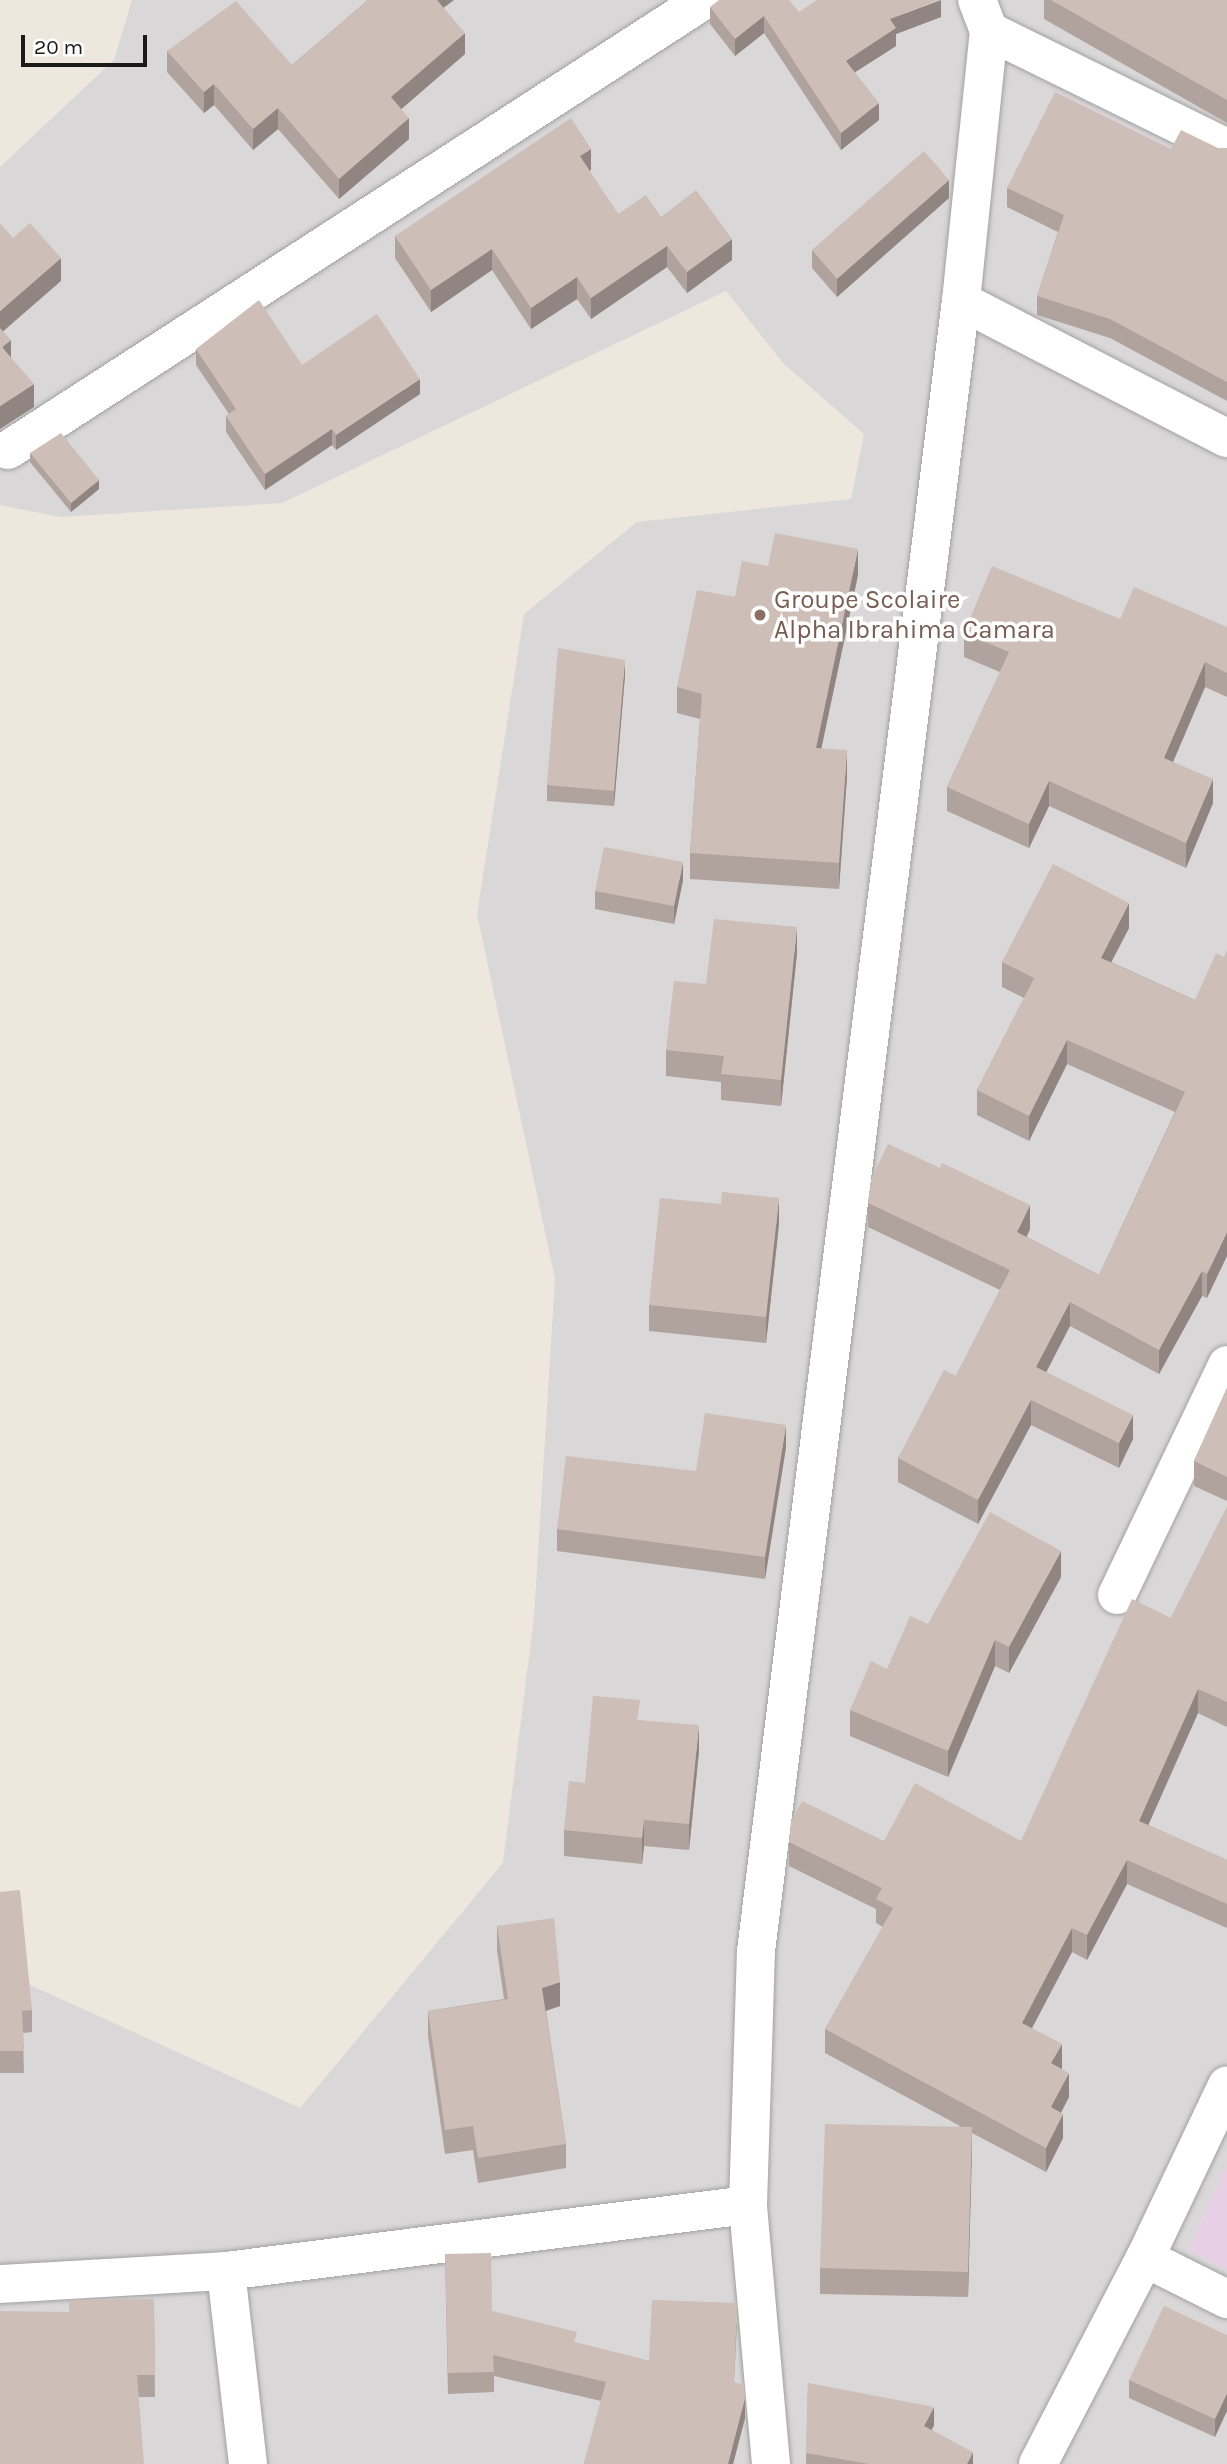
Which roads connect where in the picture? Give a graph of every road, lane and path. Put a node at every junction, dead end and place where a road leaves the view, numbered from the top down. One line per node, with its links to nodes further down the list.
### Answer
1 (704, 0): 6 (street)
2 (983, 16): 3 (street); 4 (street)
3 (1227, 148)
4 (961, 301): 5 (street); 10 (street)
5 (1227, 438)
6 (8, 450)
7 (1227, 1365): 8 (street)
8 (1117, 1595)
9 (1227, 2085): 11 (street)
10 (748, 2205): 12 (street); 16 (street)
11 (1145, 2258): 14 (street); 17 (street)
12 (226, 2271): 13 (street); 15 (street)
13 (0, 2284)
14 (1227, 2299)
15 (248, 2464)
16 (771, 2464)
17 (1038, 2464)

